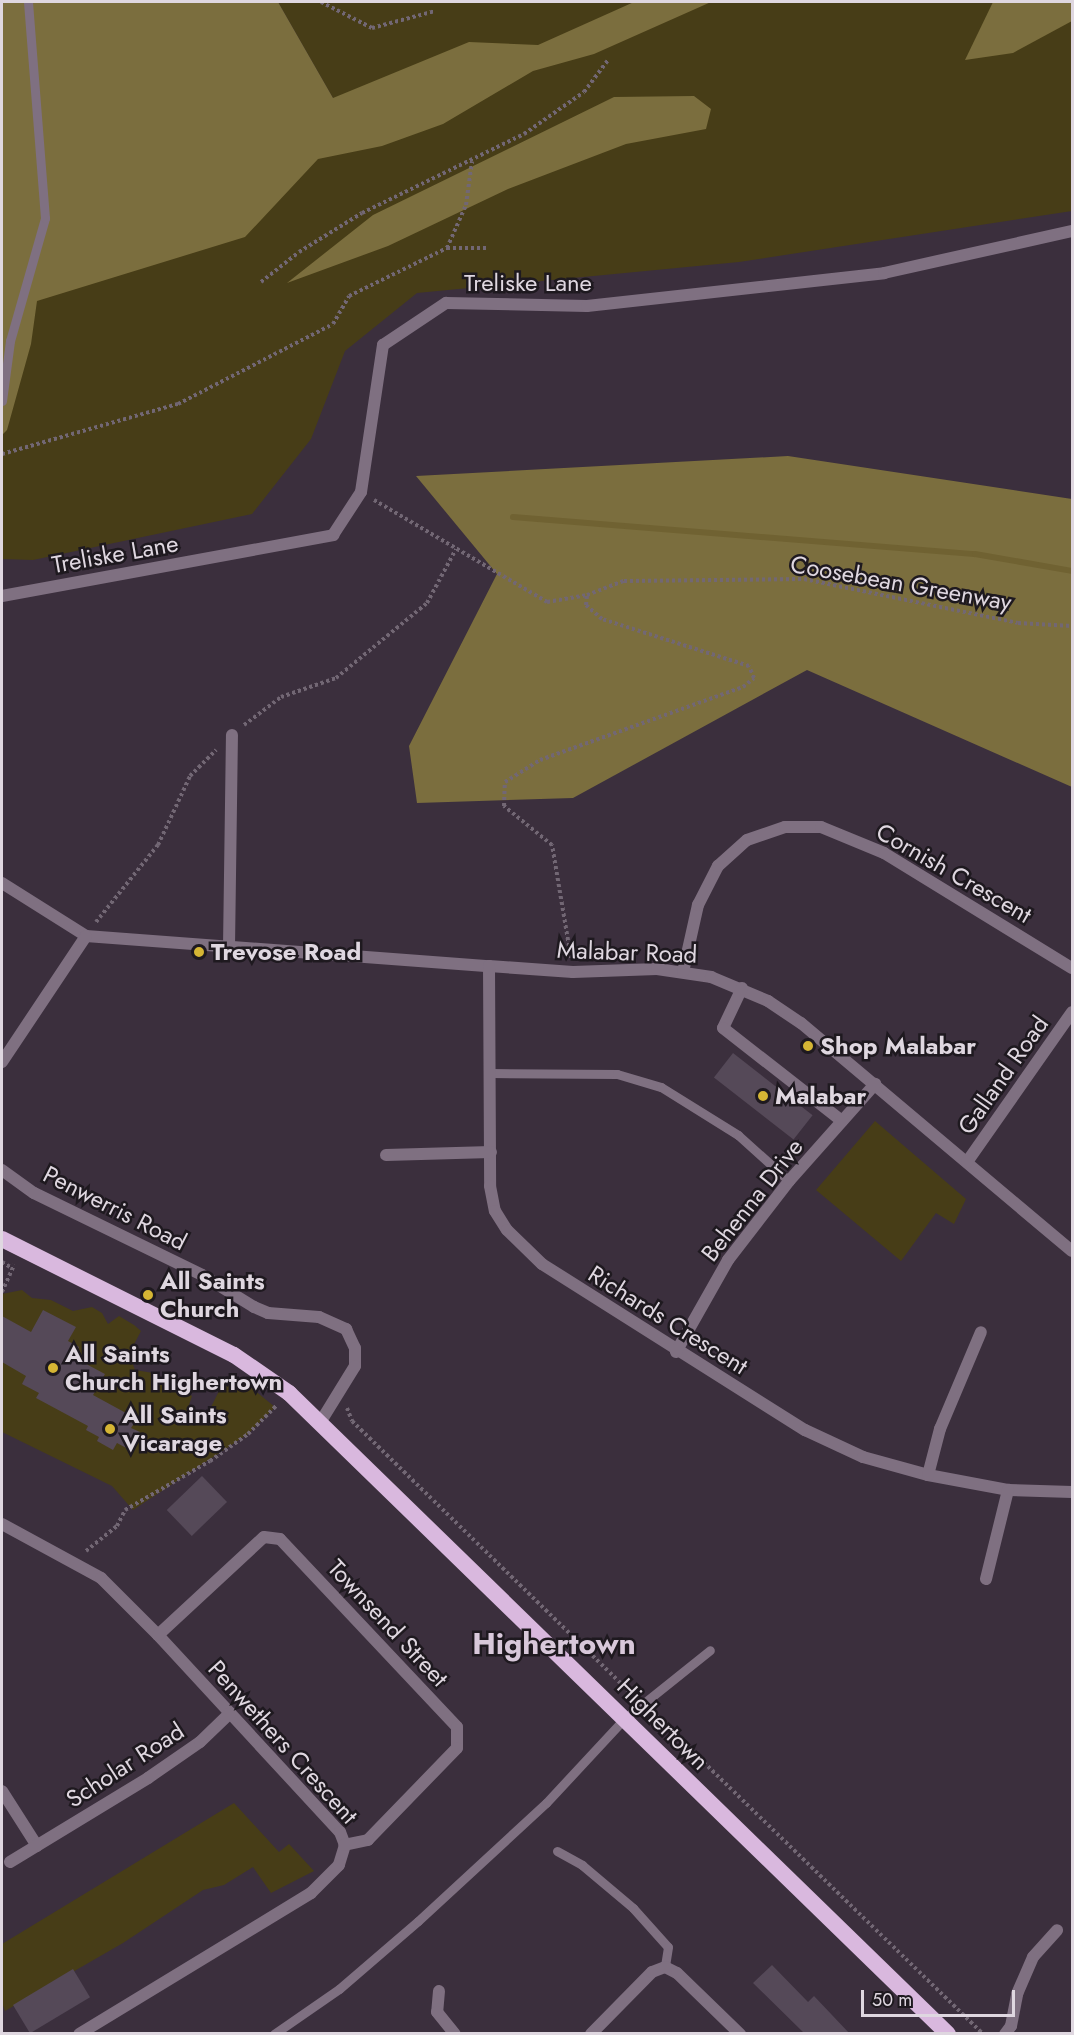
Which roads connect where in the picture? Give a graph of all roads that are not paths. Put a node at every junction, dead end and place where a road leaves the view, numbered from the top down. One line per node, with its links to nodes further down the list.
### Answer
1 (28, 2): 3 (lane)
2 (1072, 231): 4 (street, Treliske Lane)
3 (2, 401)
4 (2, 596)
5 (232, 735): 8 (street)
6 (2, 883): 7 (street)
7 (86, 936): 8 (street, Malabar Road); 14 (street)
8 (229, 947): 9 (street, Malabar Road)
9 (489, 966): 11 (street, Malabar Road); 15 (street, Richards Crescent)
10 (1072, 968): 11 (street, Cornish Crescent)
11 (683, 972): 12 (street, Malabar Road)
12 (742, 988): 16 (street, Malabar Road); 17 (street)
13 (1072, 1012): 20 (street, Galland Road)
14 (2, 1062)
15 (491, 1073): 18 (street, Richards Crescent); 22 (lane)
16 (875, 1084): 17 (street, Behenna Drive); 20 (street, Malabar Road)
17 (842, 1121): 22 (street, Behenna Drive)
18 (491, 1152): 19 (street); 26 (street, Richards Crescent)
19 (386, 1155)
20 (967, 1162): 24 (street, Malabar Road)
21 (2, 1170): 27 (street, Penwerris Road)
22 (789, 1181): 26 (street, Behenna Drive)
23 (2, 1239): 27 (highway, Highertown)
24 (1072, 1251)
25 (981, 1332): 28 (street)
26 (676, 1352): 28 (street, Richards Crescent)
27 (321, 1421): 36 (highway, Highertown)
28 (928, 1475): 29 (street, Richards Crescent)
29 (1008, 1491): 30 (street, Richards Crescent); 32 (street)
30 (1072, 1492)
31 (2, 1524): 33 (street, Penwethers Crescent)
32 (986, 1579)
33 (158, 1635): 35 (street, Penwethers Crescent); 38 (street, Townsend Street)
34 (710, 1650): 36 (lane)
35 (230, 1713): 38 (street, Penwethers Crescent); 39 (street, Scholar Road)
36 (624, 1719): 46 (lane); 50 (highway, Highertown)
37 (2, 1791): 39 (street)
38 (345, 1845): 45 (street, Penwethers Crescent)
39 (37, 1846): 41 (street, Scholar Road)
40 (557, 1851): 43 (lane)
41 (10, 1862)
42 (1057, 1930): 51 (street)
43 (665, 1967): 48 (street); 49 (street)
44 (439, 1991): 47 (street)
45 (79, 2034)
46 (274, 2034)
47 (455, 2034)
48 (591, 2034)
49 (740, 2034)
50 (948, 2034)
51 (1005, 2034)

